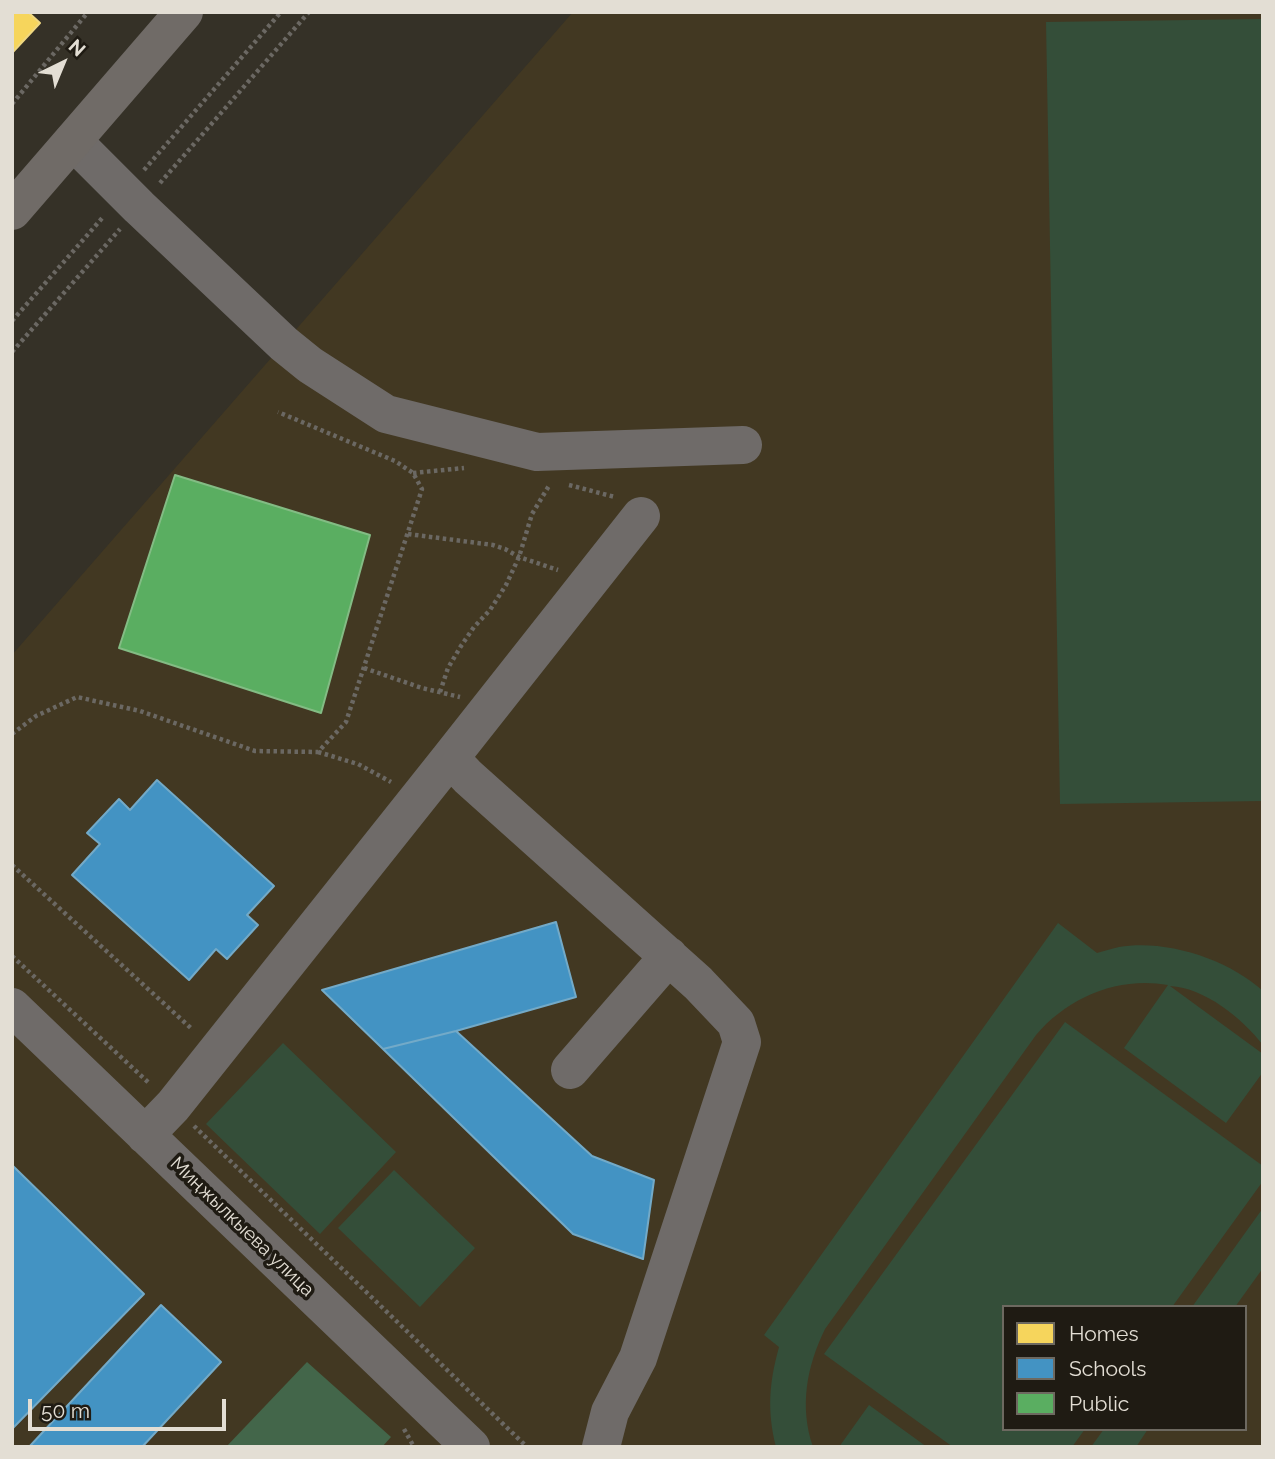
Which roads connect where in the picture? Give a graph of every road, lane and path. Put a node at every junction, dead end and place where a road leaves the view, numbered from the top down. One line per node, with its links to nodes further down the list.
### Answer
1 (88, 12): 3 (path)
2 (184, 12): 4 (main road)
3 (12, 104)
4 (73, 141): 5 (main road); 7 (street)
5 (12, 211)
6 (278, 412): 10 (path)
7 (743, 445)
8 (552, 480): 11 (path)
9 (641, 516): 18 (street)
10 (408, 534): 11 (path); 13 (path)
11 (519, 557): 12 (path); 14 (path)
12 (567, 573)
13 (364, 668): 14 (path); 17 (path)
14 (440, 692): 15 (path)
15 (467, 699)
16 (12, 734): 17 (path)
17 (318, 752): 19 (path)
18 (450, 758): 22 (street); 26 (street)
19 (399, 786)
20 (12, 865): 24 (path)
21 (12, 956): 26 (path)
22 (668, 956): 25 (street); 30 (street)
23 (12, 1007): 27 (street, Миңжылкыева улица)
24 (201, 1037)
25 (570, 1070)
26 (173, 1106): 27 (street); 29 (path)
27 (145, 1135): 28 (street, Миңжылкыева улица)
28 (440, 1444)
29 (527, 1447)
30 (601, 1447)

